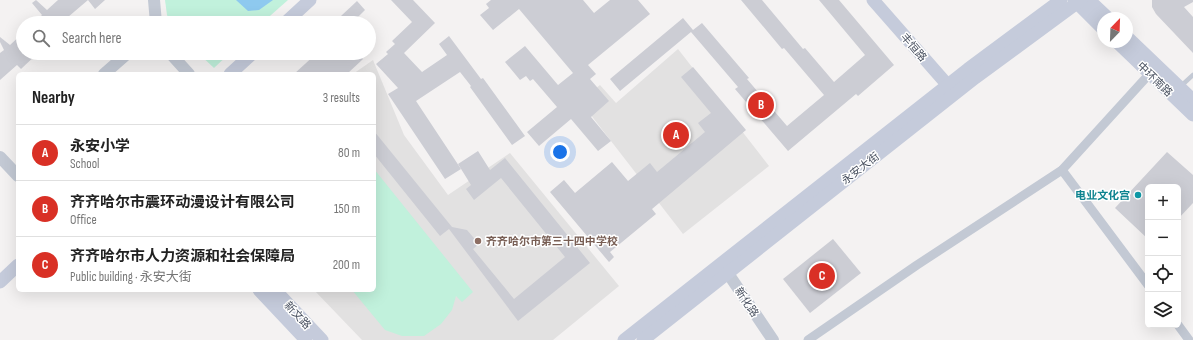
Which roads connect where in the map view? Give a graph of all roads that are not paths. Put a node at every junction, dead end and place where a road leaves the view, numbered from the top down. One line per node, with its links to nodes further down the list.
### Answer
1 (154, 0): 8 (street)
2 (310, 0): 9 (main road)
3 (873, 0): 22 (main road, 丰恒路)
4 (1061, 0): 22 (main road, 永安大街)
5 (1090, 0): 7 (main road)
6 (1077, 1): 10 (main road); 22 (main road, 永安大街)
7 (1102, 12)
8 (155, 16)
9 (293, 16)
10 (1097, 22)
11 (1133, 44): 16 (main road, 中环南路)
12 (1125, 48): 16 (main road, 中环南路)
13 (120, 60): 17 (street)
14 (176, 60): 18 (street)
15 (245, 60): 19 (main road)
16 (1153, 70): 21 (main road, 中环南路); 24 (main road, 中环南路); 26 (street)
17 (106, 72)
18 (187, 72)
19 (232, 72)
20 (1193, 75): 21 (lane)
21 (1180, 88): 23 (main road, 中环南路)
22 (951, 89): 29 (main road, 永安大街)
23 (1193, 100)
24 (1193, 115)
25 (0, 157): 27 (street)
26 (1062, 170): 30 (street); 40 (street)
27 (16, 174)
28 (16, 267): 31 (main road)
29 (725, 268): 37 (main road, 永安大街); 38 (main road, 永安大街); 39 (street, 新化路)
30 (1145, 281)
31 (0, 282)
32 (262, 292): 35 (main road, 新文路)
33 (277, 292): 36 (main road, 新文路)
34 (1180, 328): 41 (street)
35 (306, 340)
36 (322, 340)
37 (624, 340)
38 (643, 340)
39 (773, 340)
40 (808, 340)
41 (1189, 340)

